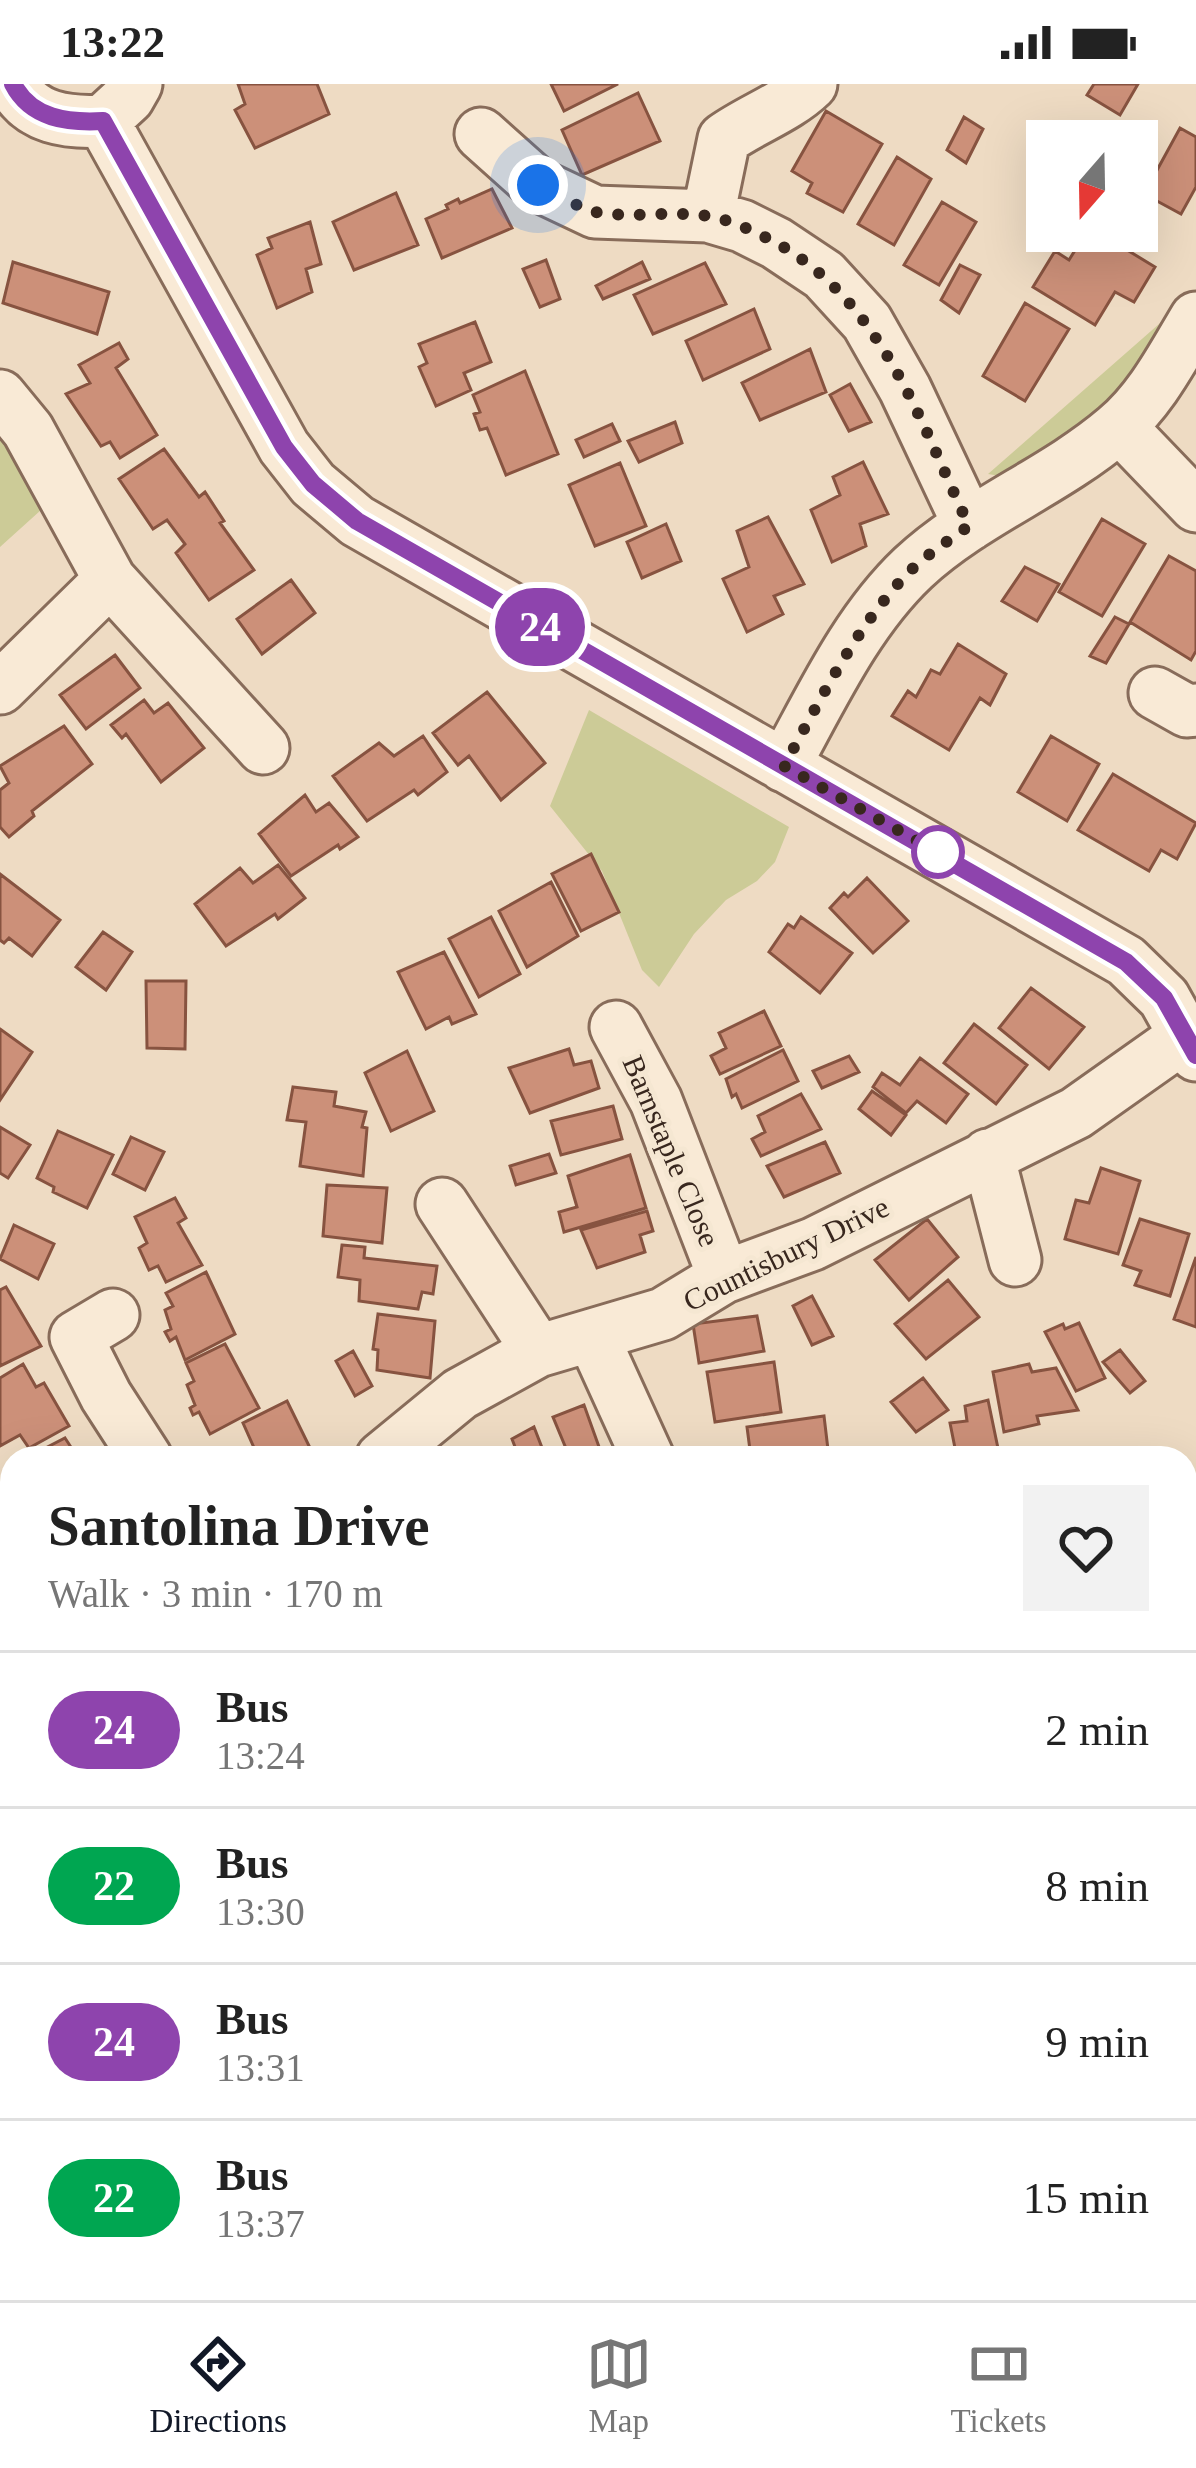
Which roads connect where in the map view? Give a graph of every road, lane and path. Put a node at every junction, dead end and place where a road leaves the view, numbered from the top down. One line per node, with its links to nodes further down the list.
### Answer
1 (811, 84): 5 (street)
2 (10, 95): 3 (street)
3 (119, 103): 14 (street)
4 (481, 134): 5 (street)
5 (708, 216): 10 (street)
6 (1196, 318): 8 (street)
7 (0, 396): 11 (street)
8 (1120, 427): 9 (street); 10 (street)
9 (1196, 506)
10 (969, 526): 14 (street)
11 (110, 580): 12 (street); 13 (street)
12 (0, 688)
13 (262, 748)
14 (784, 766): 16 (street)
15 (616, 1027): 20 (street, Barnstaple Close)
16 (1191, 1046): 17 (street, Countisbury Drive)
17 (988, 1155): 19 (street); 20 (street, Countisbury Drive)
18 (442, 1204): 23 (street)
19 (1015, 1259)
20 (724, 1277): 22 (street, Countisbury Drive)
21 (113, 1315): 24 (street)
22 (592, 1336): 23 (street, Countisbury Drive); 26 (street)
23 (538, 1351): 25 (street, Countisbury Drive)
24 (138, 1446)
25 (397, 1446)
26 (642, 1446)

